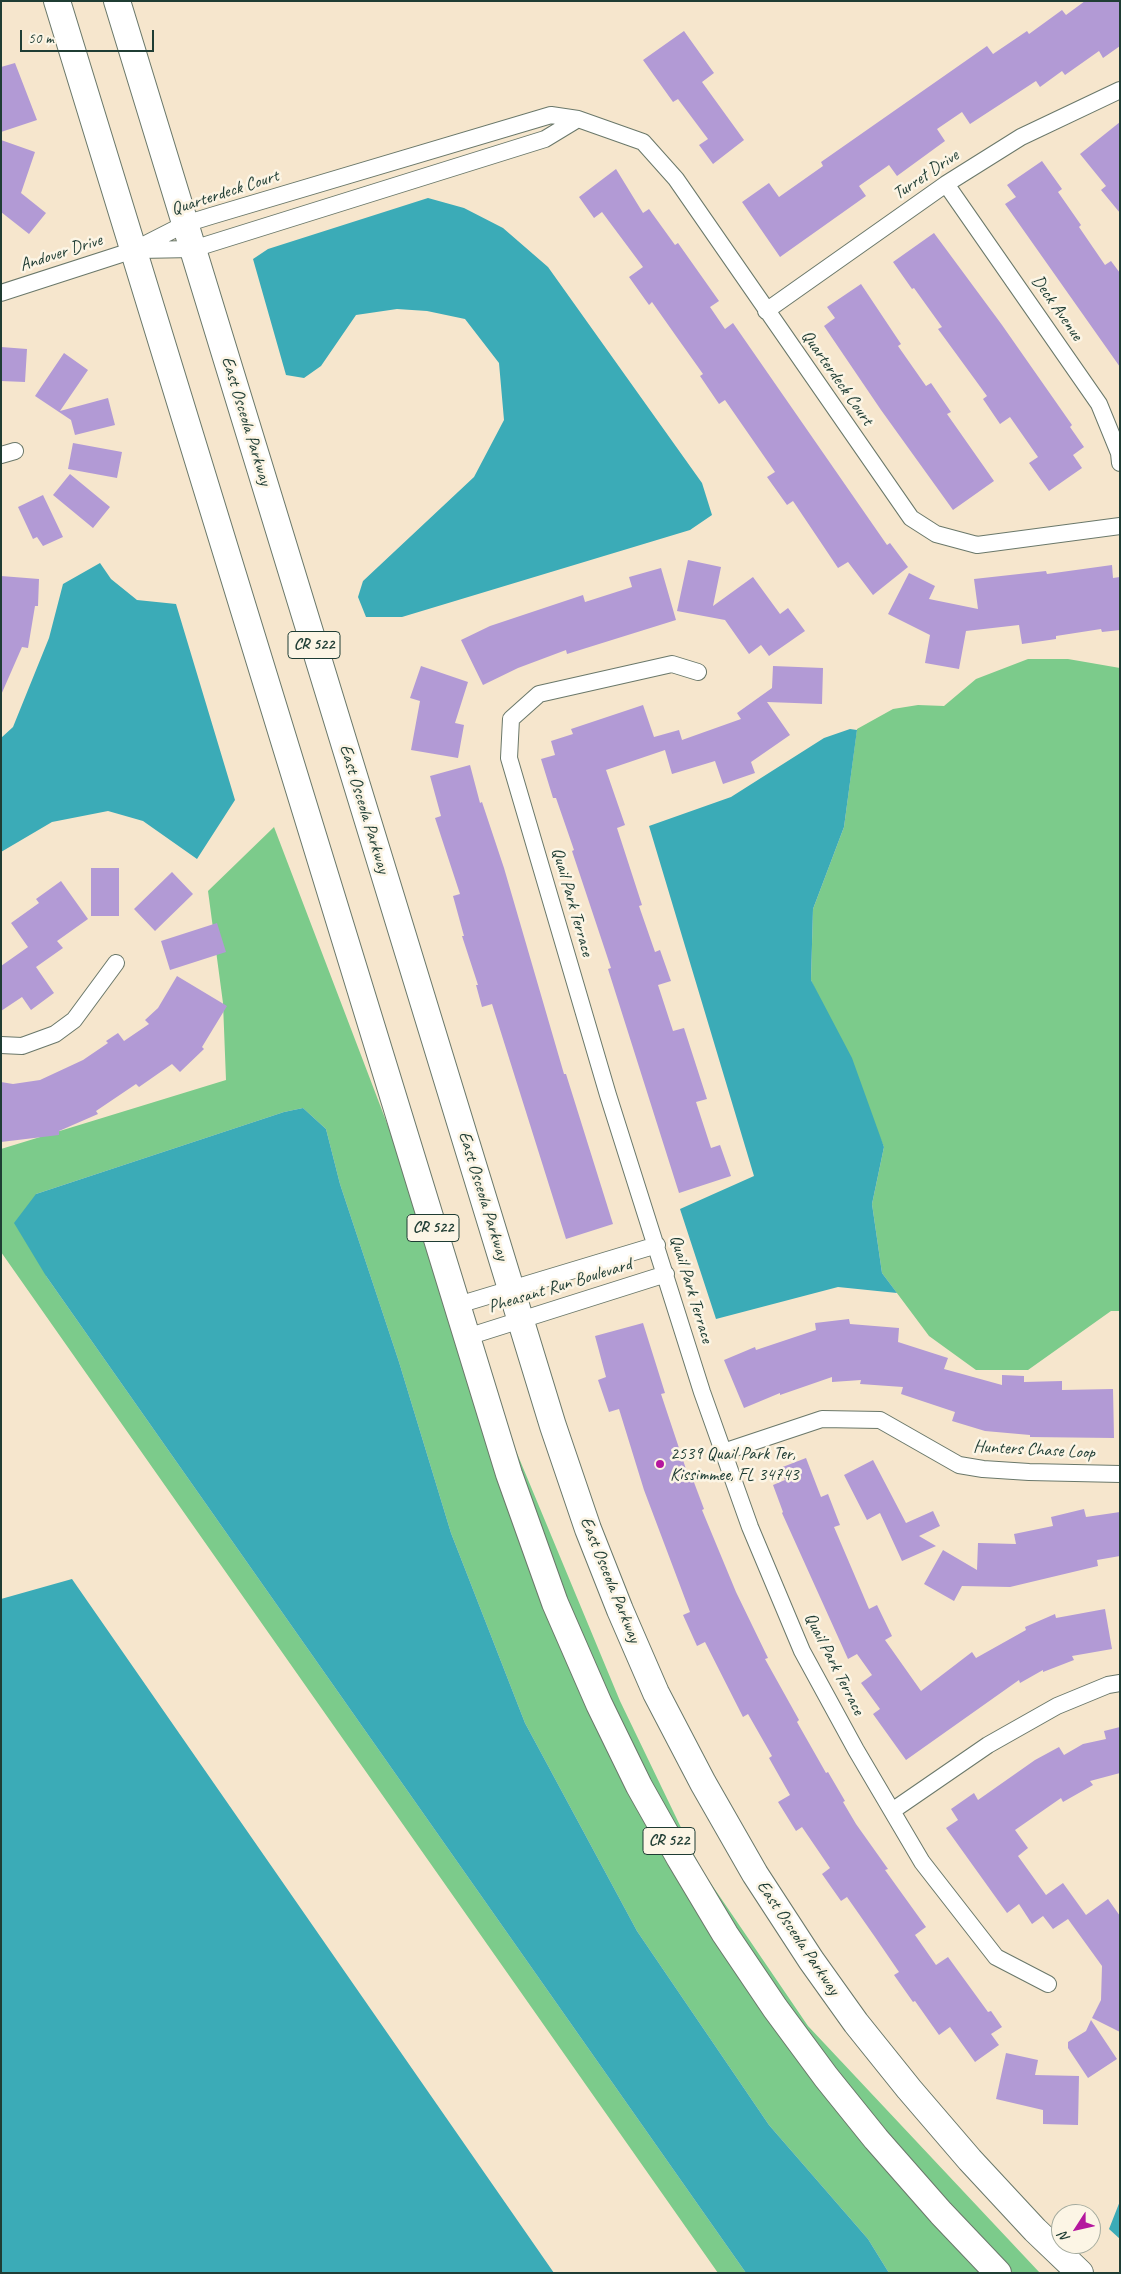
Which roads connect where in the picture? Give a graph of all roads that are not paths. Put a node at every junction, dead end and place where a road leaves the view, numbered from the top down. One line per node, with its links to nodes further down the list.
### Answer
1 (57, 1): 10 (main road, CR 522)
2 (117, 1): 8 (main road, East Osceola Parkway / CR 522)
3 (1120, 90): 6 (street, Turret Drive)
4 (578, 119): 5 (street, Quarterdeck Court); 7 (street); 12 (street, Quarterdeck Court)
5 (370, 170): 7 (street); 8 (street, Quarterdeck Court)
6 (946, 184): 12 (street, Turret Drive); 13 (street, Deck Avenue)
7 (376, 192): 9 (street)
8 (185, 224): 9 (main road, East Osceola Parkway / CR 522); 10 (street, Quarterdeck Court)
9 (193, 249): 10 (street); 20 (main road, East Osceola Parkway / CR 522)
10 (134, 250): 11 (street, Andover Drive); 21 (main road, CR 522)
11 (1, 293)
12 (766, 311): 14 (street, Quarterdeck Court)
13 (1120, 463)
14 (1120, 526)
15 (698, 672): 18 (street, Quail Park Terrace)
16 (116, 963): 17 (street)
17 (1, 1046)
18 (656, 1245): 19 (street, Quail Park Terrace); 20 (street, Pheasant Run Boulevard)
19 (666, 1274): 22 (street, Pheasant Run Boulevard); 24 (street, Quail Park Terrace)
20 (511, 1289): 21 (street, Pheasant Run Boulevard); 22 (main road, East Osceola Parkway / CR 522)
21 (458, 1305): 23 (main road, CR 522)
22 (521, 1319): 23 (street, Pheasant Run Boulevard); 30 (main road, East Osceola Parkway / CR 522)
23 (467, 1337): 29 (main road, CR 522)
24 (723, 1452): 25 (street, Hunters Chase Loop); 27 (street, Quail Park Terrace)
25 (1120, 1474)
26 (1120, 1683): 27 (street)
27 (892, 1812): 28 (street, Quail Park Terrace)
28 (1048, 1984)
29 (998, 2273)
30 (1080, 2273)

